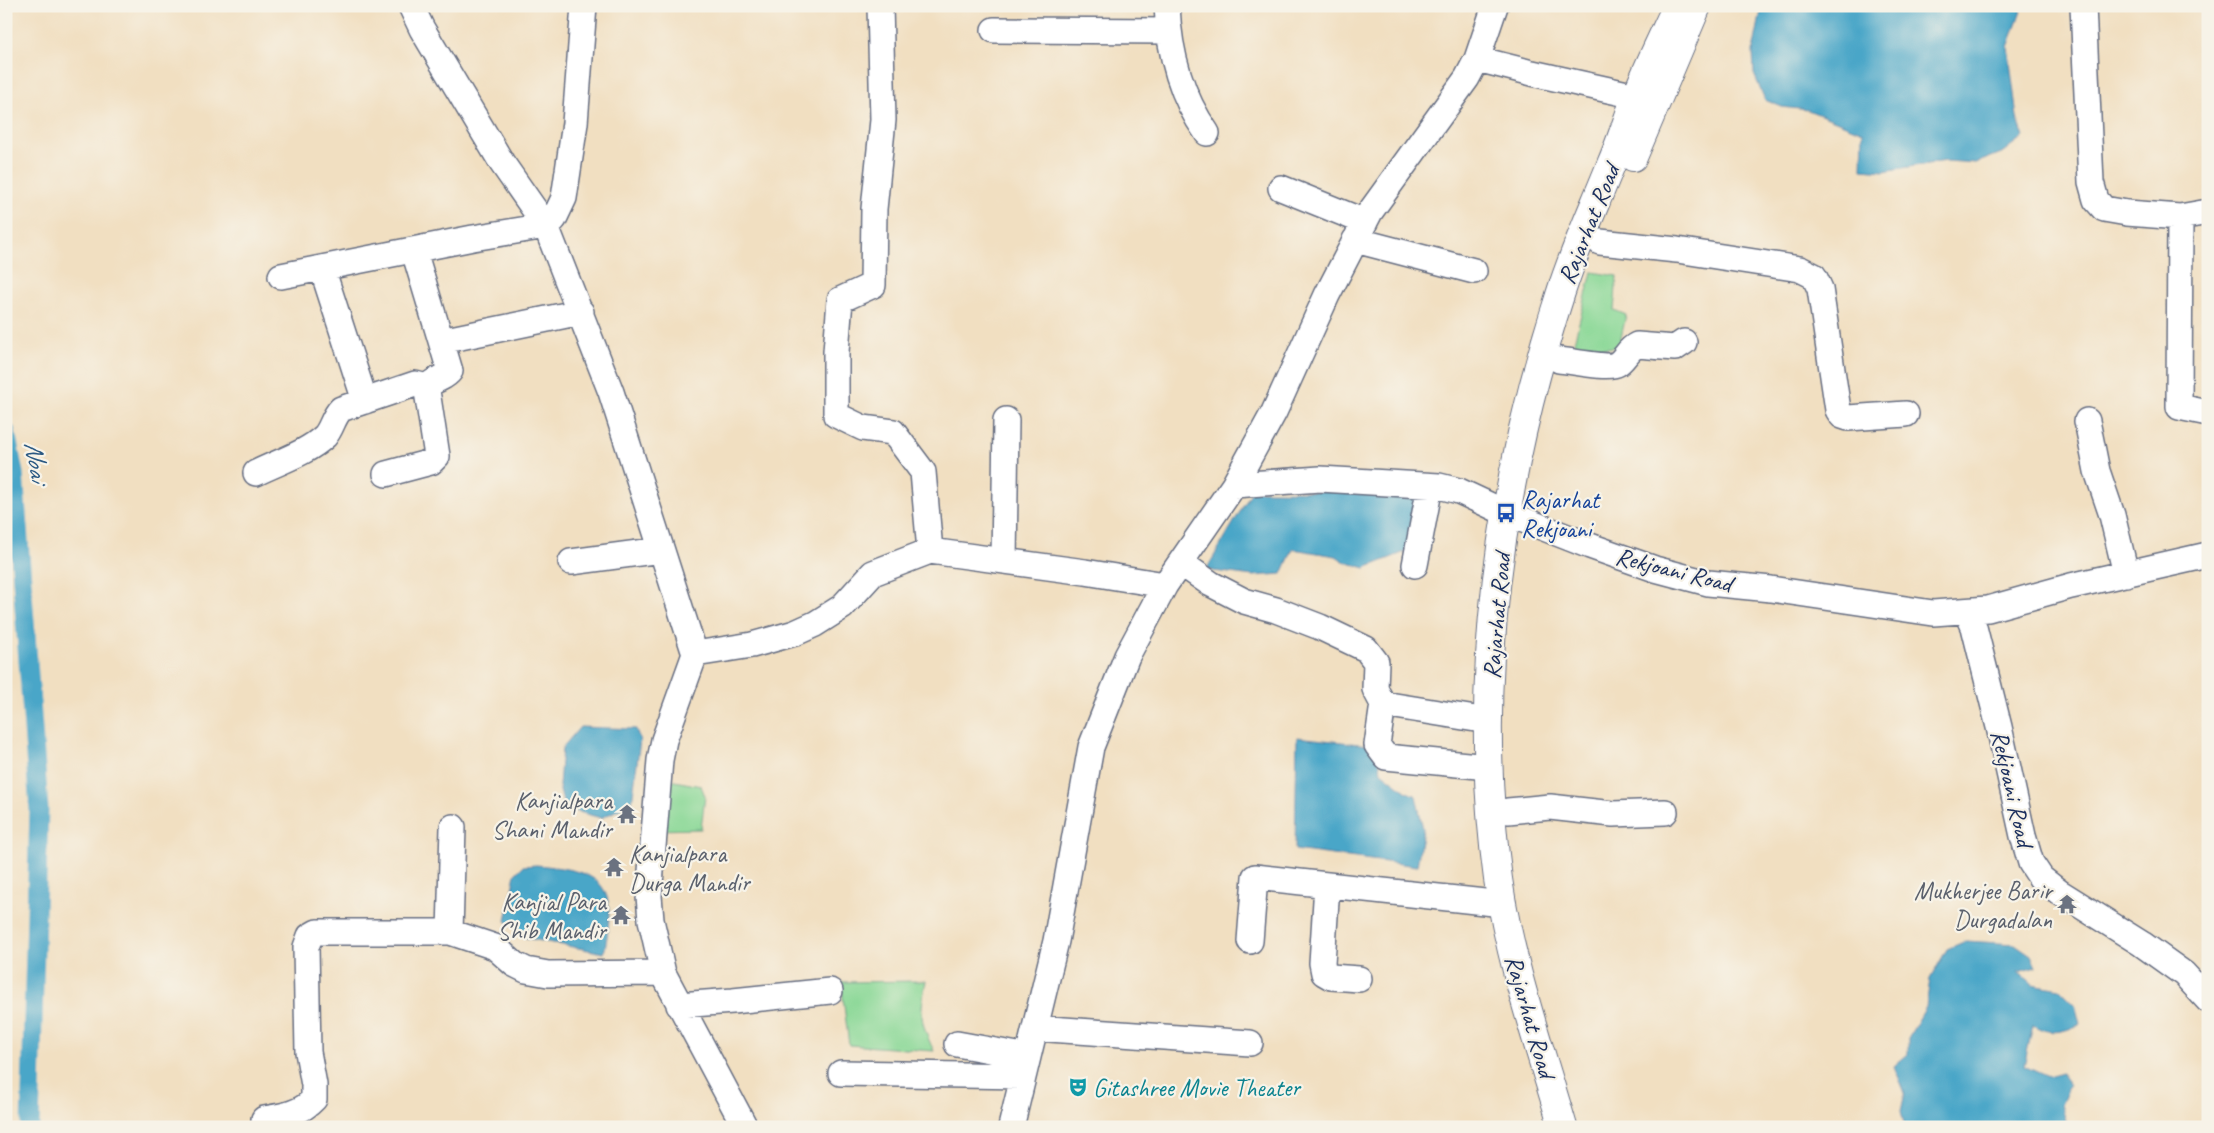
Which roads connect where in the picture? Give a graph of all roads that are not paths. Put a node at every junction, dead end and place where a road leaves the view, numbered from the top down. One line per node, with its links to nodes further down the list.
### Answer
1 (411, 6): 17 (street)
2 (584, 6): 17 (street)
3 (880, 6): 40 (street)
4 (1167, 6): 10 (street)
5 (1495, 6): 11 (street)
6 (1677, 6): 12 (main road, Rajarhat Road)
7 (1697, 6): 19 (main road, Rajarhat Road)
8 (2083, 6): 16 (street)
9 (994, 30): 10 (street)
10 (1168, 31): 13 (street)
11 (1477, 59): 12 (street); 18 (street)
12 (1636, 96): 38 (main road, Rajarhat Road)
13 (1207, 133)
14 (1281, 188): 18 (street)
15 (2208, 212): 16 (street)
16 (2180, 217): 30 (street)
17 (546, 226): 20 (street); 24 (street)
18 (1360, 231): 22 (street); 36 (street)
19 (1600, 242): 27 (main road, Rajarhat Road); 31 (street)
20 (414, 251): 21 (street); 25 (street)
21 (322, 268): 23 (street); 29 (street)
22 (1474, 271)
23 (282, 276)
24 (581, 312): 25 (street); 39 (street)
25 (441, 341): 28 (street)
26 (1684, 342): 27 (street)
27 (1559, 360): 38 (main road, Rajarhat Road)
28 (427, 387): 29 (street); 35 (street)
29 (365, 401): 34 (street)
30 (2208, 413)
31 (1906, 414)
32 (1006, 420): 42 (street)
33 (2087, 421): 46 (street)
34 (256, 473)
35 (386, 474)
36 (1234, 485): 37 (street, Rekjoani Road); 44 (street)
37 (1430, 486): 38 (street, Rekjoani Road); 45 (street)
38 (1515, 516): 48 (street, Rekjoani Road); 51 (main road, Rajarhat Road); 53 (main road, Rajarhat Road)
39 (661, 550): 43 (street); 49 (street)
40 (930, 551): 42 (street); 49 (street)
41 (2208, 555): 46 (street, Rekjoani Road)
42 (1004, 561): 47 (street)
43 (571, 562)
44 (1181, 563): 47 (street); 50 (street)
45 (1415, 565)
46 (2126, 574): 48 (street, Rekjoani Road)
47 (1165, 586): 65 (street)
48 (1967, 611): 63 (street, Rekjoani Road)
49 (695, 654): 60 (street)
50 (1383, 704): 51 (street); 52 (street)
51 (1488, 721): 52 (main road, Rajarhat Road)
52 (1488, 767): 57 (main road, Rajarhat Road)
53 (1508, 810): 54 (street); 74 (main road, Rajarhat Road)
54 (1665, 812)
55 (453, 826): 58 (street)
56 (1327, 885): 57 (street); 59 (street); 61 (street)
57 (1503, 904): 73 (main road, Rajarhat Road)
58 (450, 932): 60 (street); 70 (street)
59 (1250, 941)
60 (663, 973): 64 (street)
61 (1360, 979)
62 (830, 991): 64 (street)
63 (2208, 1000)
64 (678, 1005): 71 (street)
65 (1035, 1028): 66 (street); 68 (street)
66 (1250, 1043)
67 (957, 1044): 68 (street)
68 (1026, 1066): 69 (street); 72 (street)
69 (841, 1073)
70 (264, 1127)
71 (745, 1127)
72 (1011, 1127)
73 (1563, 1127)
74 (1577, 1127)

